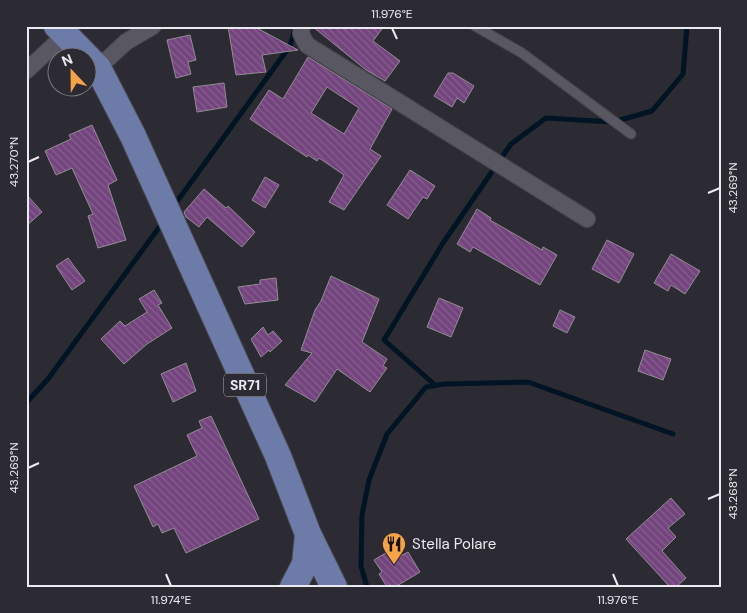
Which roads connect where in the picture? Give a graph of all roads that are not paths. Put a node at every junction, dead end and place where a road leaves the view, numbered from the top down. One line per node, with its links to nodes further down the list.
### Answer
1 (302, 26): 9 (street)
2 (475, 26): 8 (lane)
3 (148, 28): 6 (street)
4 (62, 30): 5 (main road, SR71); 7 (street)
5 (79, 48)
6 (98, 68): 10 (main road, SR71)
7 (26, 71)
8 (631, 134)
9 (587, 219)
10 (308, 534): 11 (main road, SR71); 14 (main road, SR71)
11 (293, 587)
12 (302, 587): 13 (main road)
13 (317, 587)
14 (334, 587)

